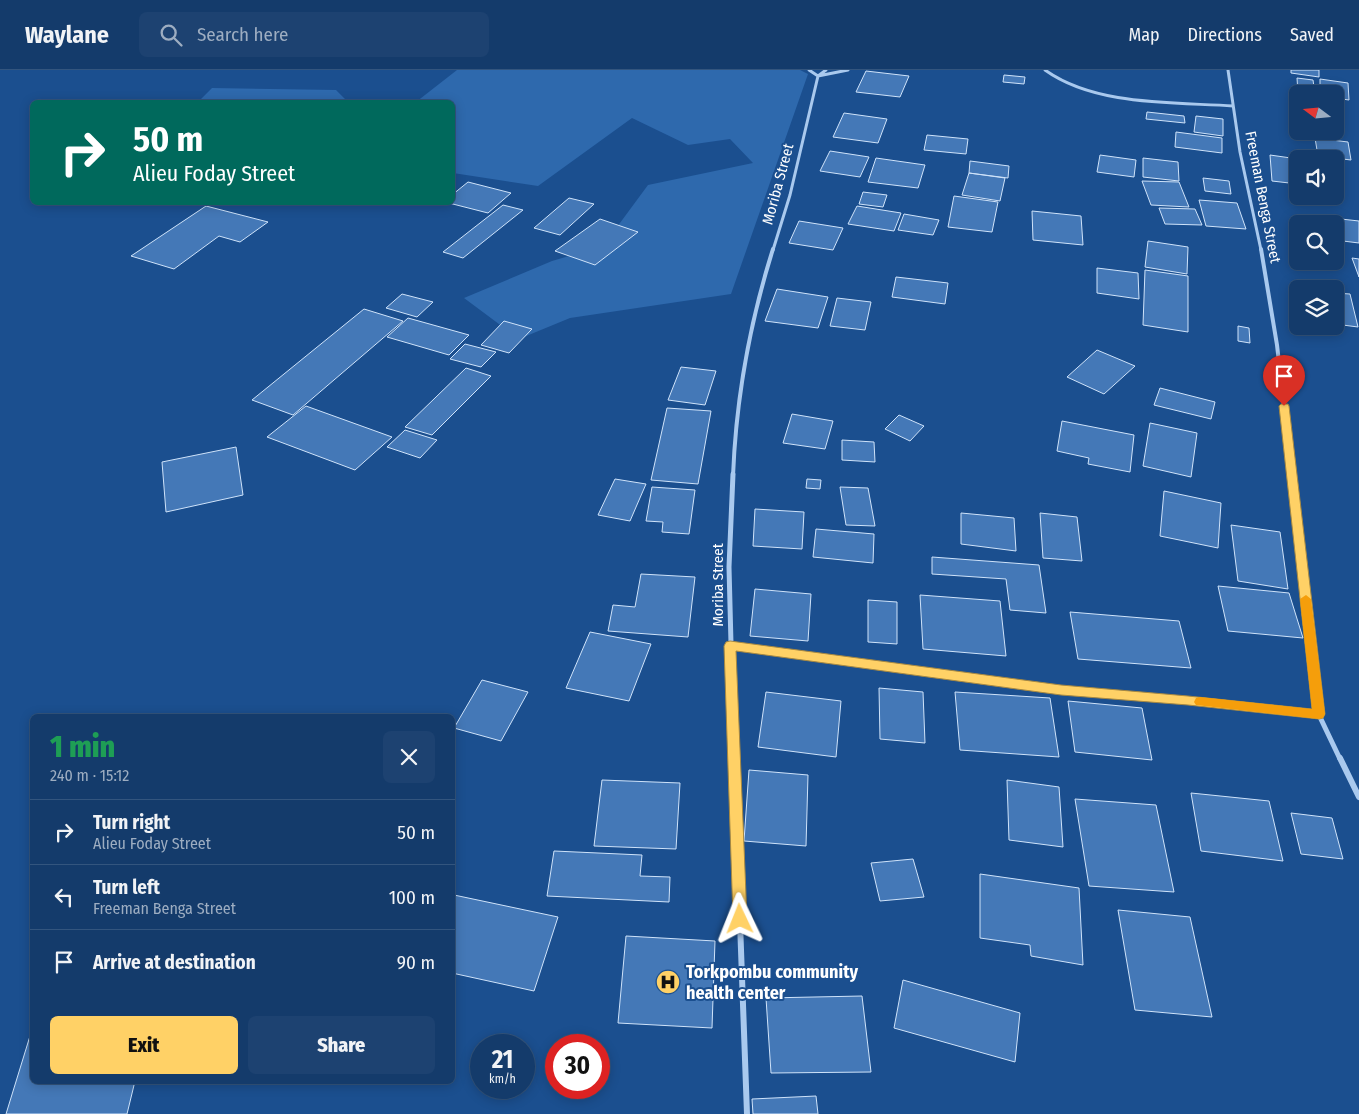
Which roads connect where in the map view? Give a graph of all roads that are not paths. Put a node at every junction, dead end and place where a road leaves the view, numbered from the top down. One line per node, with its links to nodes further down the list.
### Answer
1 (809, 70): 6 (street)
2 (826, 70): 6 (street)
3 (848, 70): 6 (street)
4 (1045, 70): 7 (street)
5 (1228, 70): 7 (street, Freeman Benga Street)
6 (818, 76): 8 (street, Moriba Street)
7 (1233, 106): 9 (street, Freeman Benga Street)
8 (730, 646): 9 (street); 11 (street, Moriba Street)
9 (1319, 714): 10 (street, Freeman Benga Street)
10 (1359, 797)
11 (747, 1114)

